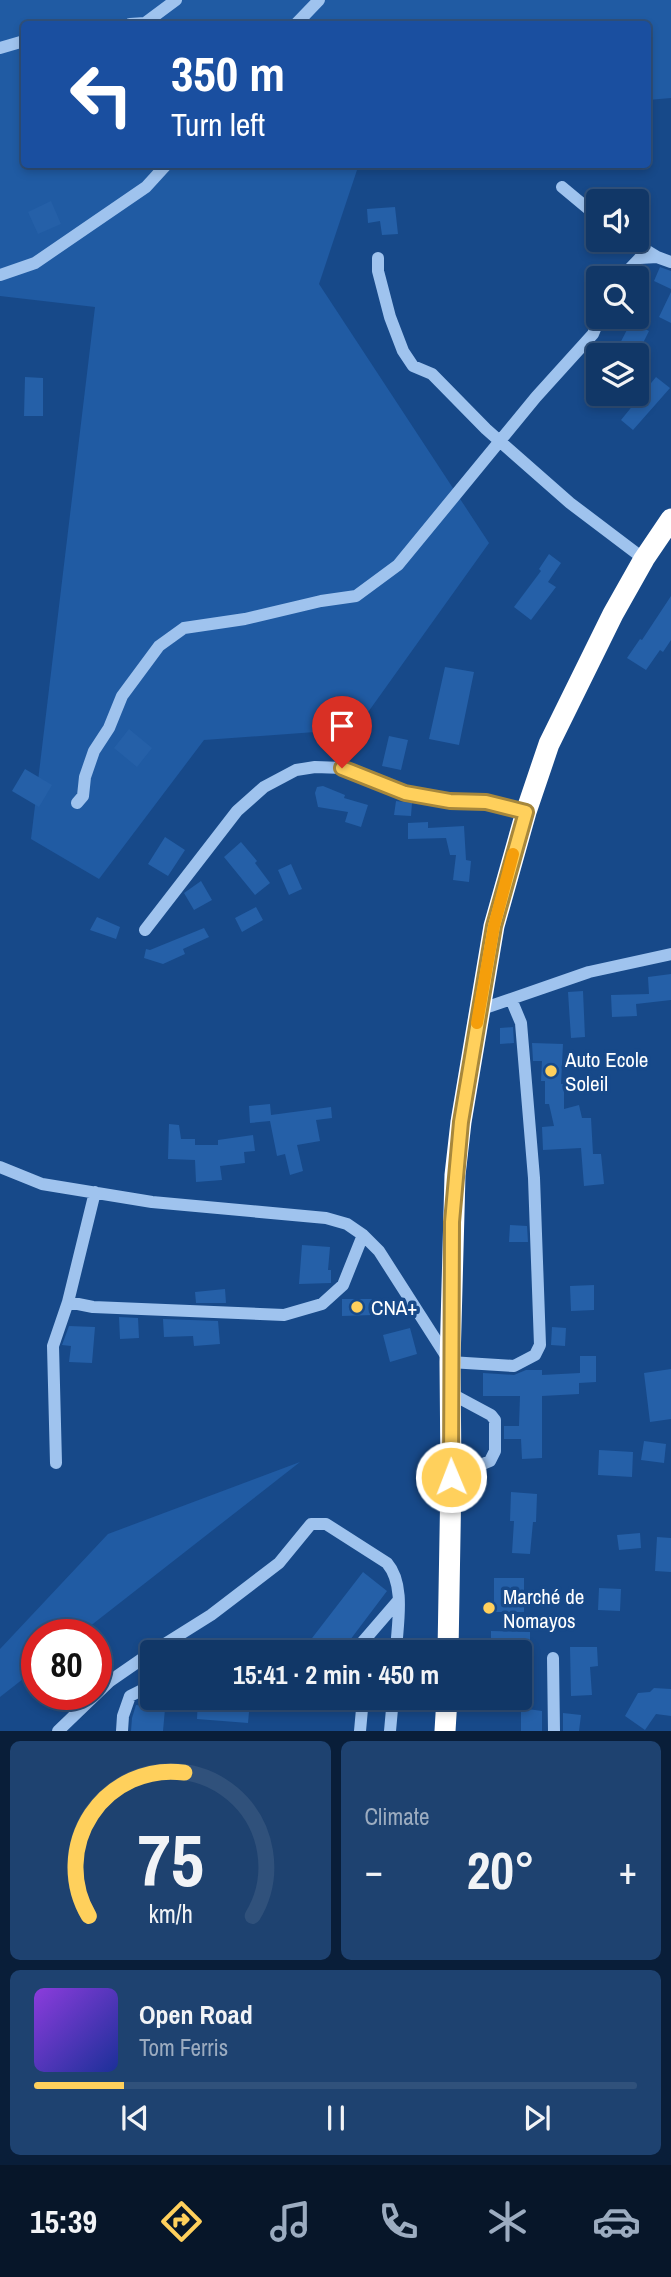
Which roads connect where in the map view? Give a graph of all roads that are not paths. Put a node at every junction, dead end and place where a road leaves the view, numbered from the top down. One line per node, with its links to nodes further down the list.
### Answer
1 (176, 0): 3 (street)
2 (319, 0): 4 (street)
3 (148, 21)
4 (299, 21)
5 (21, 42): 6 (street)
6 (0, 48)
7 (163, 168): 15 (street)
8 (562, 187): 9 (street)
9 (586, 207)
10 (649, 252): 11 (street)
11 (657, 257): 13 (street); 14 (street)
12 (378, 258): 17 (street)
13 (671, 262)
14 (632, 266)
15 (0, 275)
16 (595, 329): 17 (street)
17 (500, 440): 19 (street); 20 (street)
18 (671, 519): 19 (highway)
19 (644, 559): 21 (highway)
20 (77, 803)
21 (526, 812): 22 (street); 25 (highway)
22 (145, 930)
23 (671, 954): 24 (street)
24 (511, 999): 25 (street); 30 (street)
25 (479, 1010): 30 (highway)
26 (0, 1167): 27 (street)
27 (95, 1192): 28 (street); 29 (street)
28 (363, 1235): 29 (street); 30 (street)
29 (68, 1302): 32 (street)
30 (450, 1362): 31 (highway)
31 (450, 1393): 33 (highway); 33 (street)
32 (57, 1463)
33 (451, 1477): 38 (highway)
34 (398, 1601): 35 (street); 36 (street); 37 (street)
35 (171, 1640)
36 (364, 1640)
37 (396, 1640)
38 (448, 1640)
39 (553, 1658): 50 (street)
40 (140, 1660): 45 (street)
41 (140, 1691): 46 (street)
42 (362, 1710): 47 (street)
43 (392, 1710): 48 (street)
44 (446, 1710): 49 (highway)
45 (58, 1731)
46 (122, 1731)
47 (360, 1731)
48 (390, 1731)
49 (445, 1731)
50 (554, 1731)

